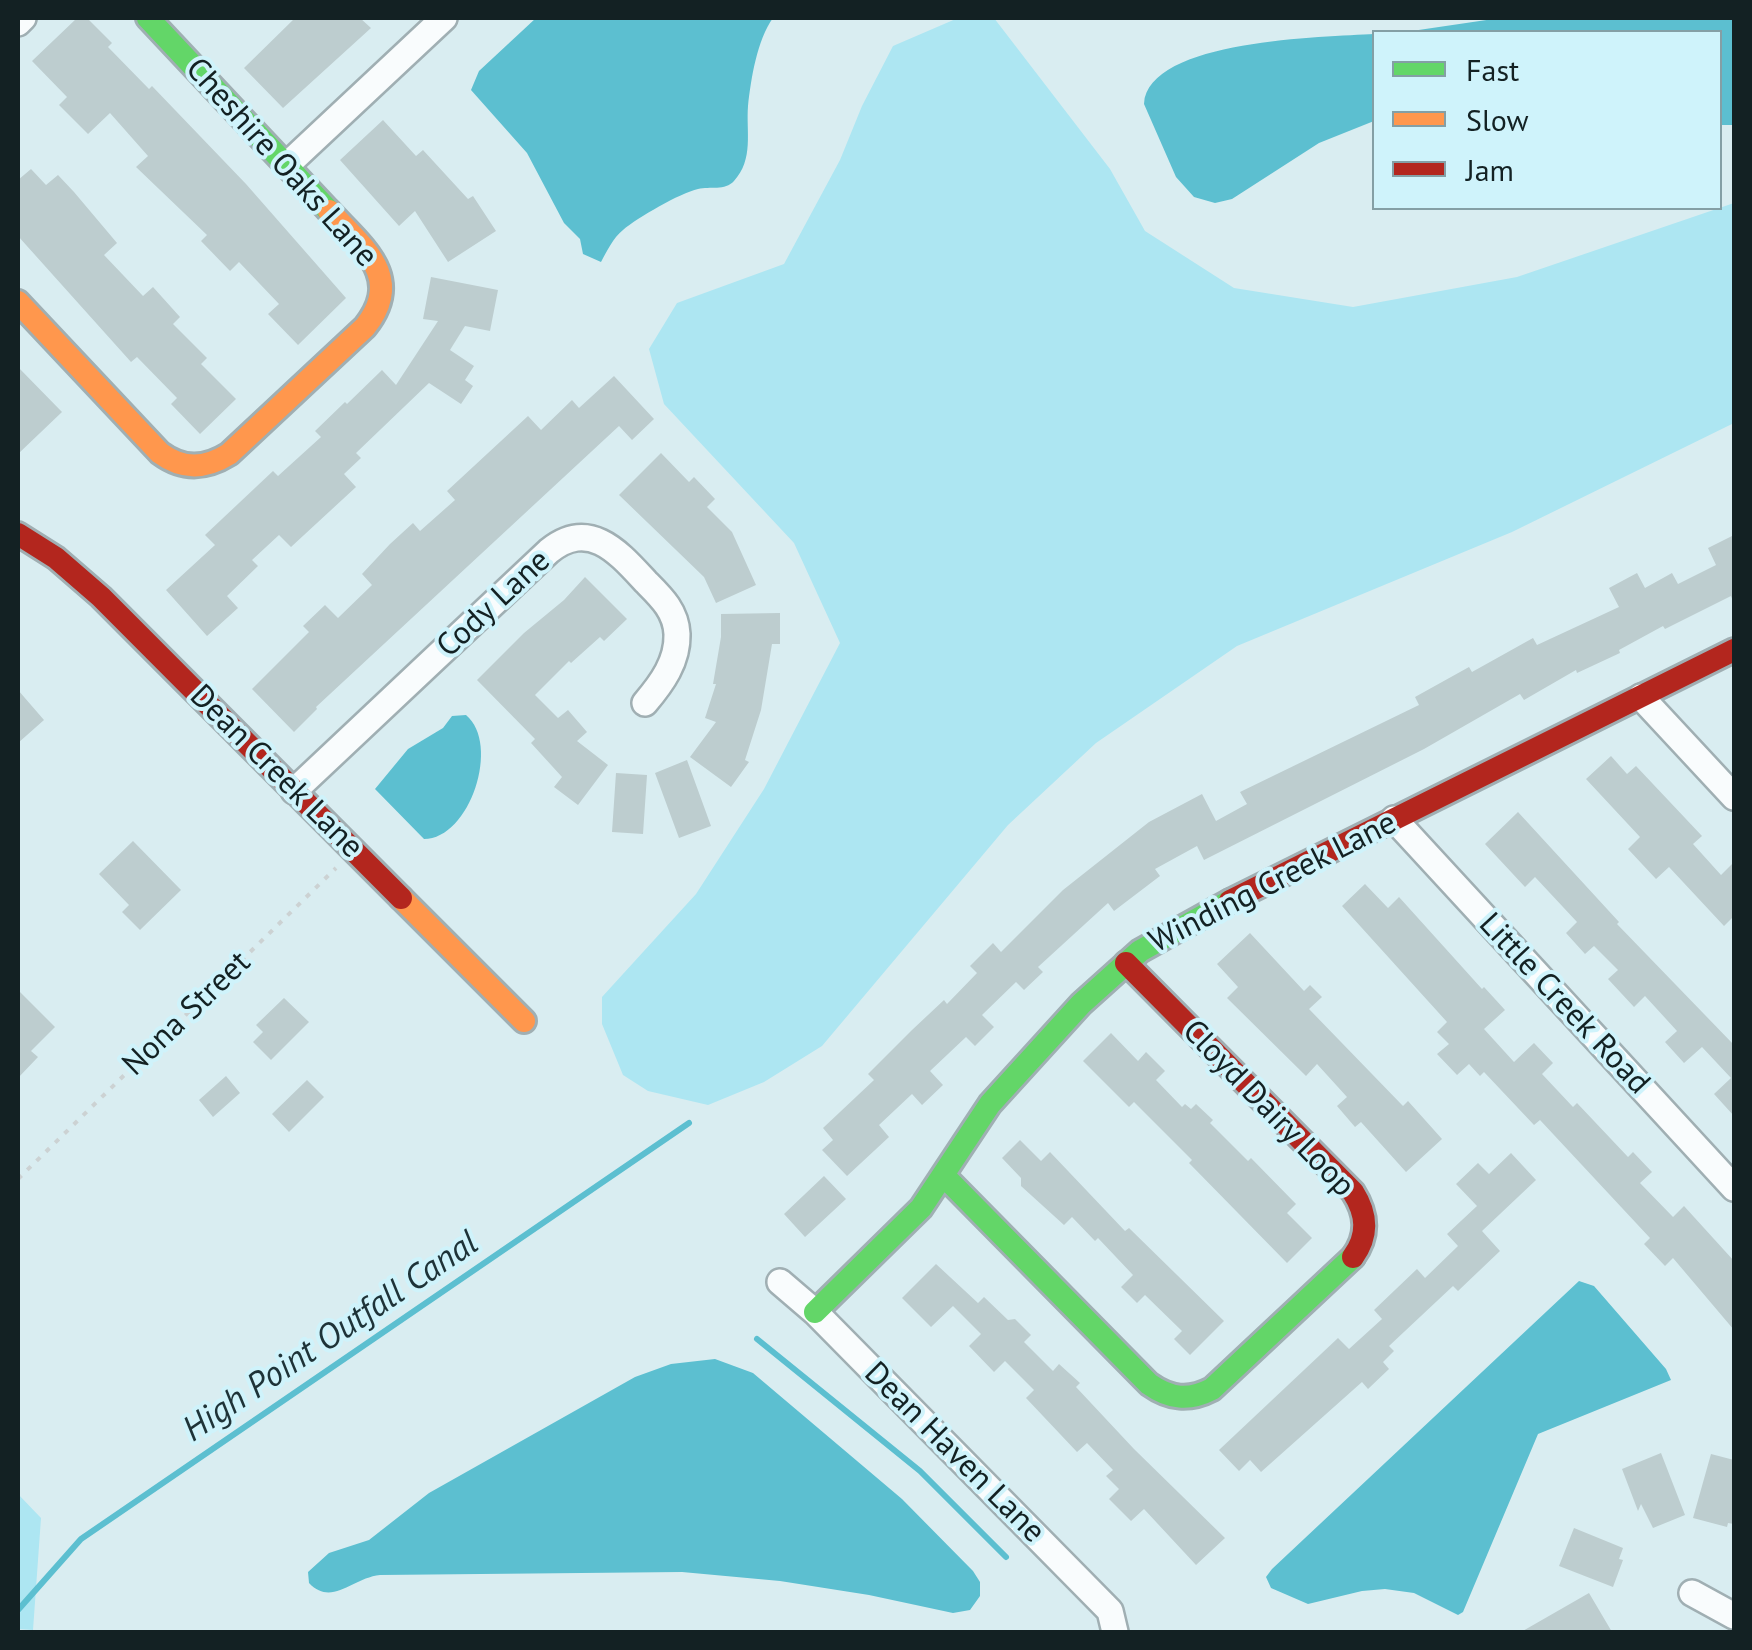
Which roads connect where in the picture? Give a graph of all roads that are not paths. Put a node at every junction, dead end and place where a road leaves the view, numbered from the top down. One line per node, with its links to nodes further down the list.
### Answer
1 (24, 18): 4 (street)
2 (148, 18): 5 (street, Cheshire Oaks Lane)
3 (444, 18): 5 (street)
4 (18, 23)
5 (287, 165): 6 (street, Cheshire Oaks Lane)
6 (18, 302)
7 (18, 534): 11 (street, Dean Creek Lane)
8 (1734, 650): 9 (street, Winding Creek Lane)
9 (1642, 696): 12 (street); 13 (street, Winding Creek Lane)
10 (645, 703): 11 (street, Cody Lane)
11 (294, 792): 15 (street, Dean Creek Lane)
12 (1734, 797)
13 (1394, 820): 14 (street, Winding Creek Lane); 17 (street, Little Creek Road)
14 (1126, 963): 16 (street, Winding Creek Lane); 16 (street, Cloyd Dairy Loop)
15 (524, 1022)
16 (944, 1176): 19 (street, Winding Creek Lane)
17 (1734, 1188)
18 (780, 1282): 19 (street, Dean Haven Lane)
19 (816, 1312): 22 (street, Dean Haven Lane)
20 (1692, 1593): 21 (street)
21 (1734, 1616)
22 (1116, 1632)

